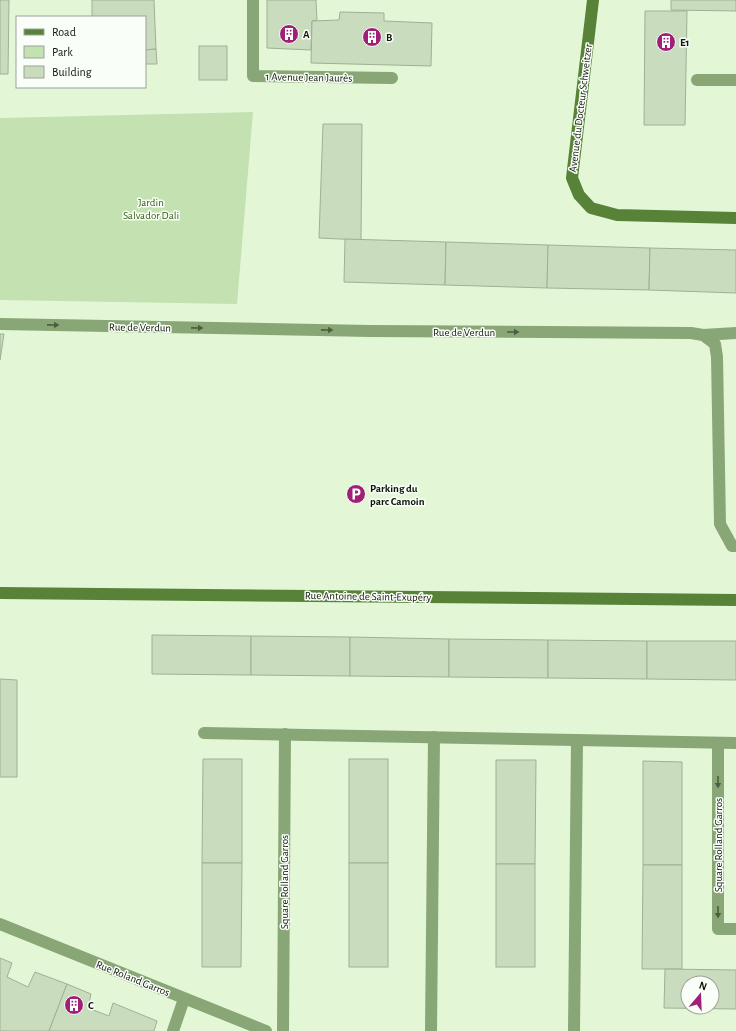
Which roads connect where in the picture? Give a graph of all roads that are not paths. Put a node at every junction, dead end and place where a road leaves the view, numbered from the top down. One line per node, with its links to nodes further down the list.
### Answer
1 (252, 0): 3 (street, 1 Avenue Jean Jaurès)
2 (593, 0): 6 (main road, Avenue du Docteur Schweitzer)
3 (392, 78)
4 (697, 80): 5 (street)
5 (736, 80)
6 (736, 218)
7 (0, 324): 9 (street, Rue de Verdun, one-way to 9)
8 (736, 333): 9 (street, Rue de Verdun)
9 (704, 335): 10 (street)
10 (736, 546)
11 (0, 593): 12 (main road, Rue Antoine de Saint-Exupéry)
12 (736, 600)
13 (204, 732): 14 (street)
14 (285, 734): 15 (street); 24 (street, Square Rolland Garros)
15 (434, 737): 16 (street); 25 (street)
16 (577, 740): 17 (street); 26 (street)
17 (718, 743): 18 (street); 20 (street, Square Rolland Garros, one-way to 20)
18 (736, 743)
19 (0, 924): 21 (street, Rue Roland Garros)
20 (736, 929)
21 (184, 999): 22 (street); 23 (street, Rue Roland Garros)
22 (173, 1031)
23 (266, 1031)
24 (282, 1031)
25 (431, 1031)
26 (574, 1031)

